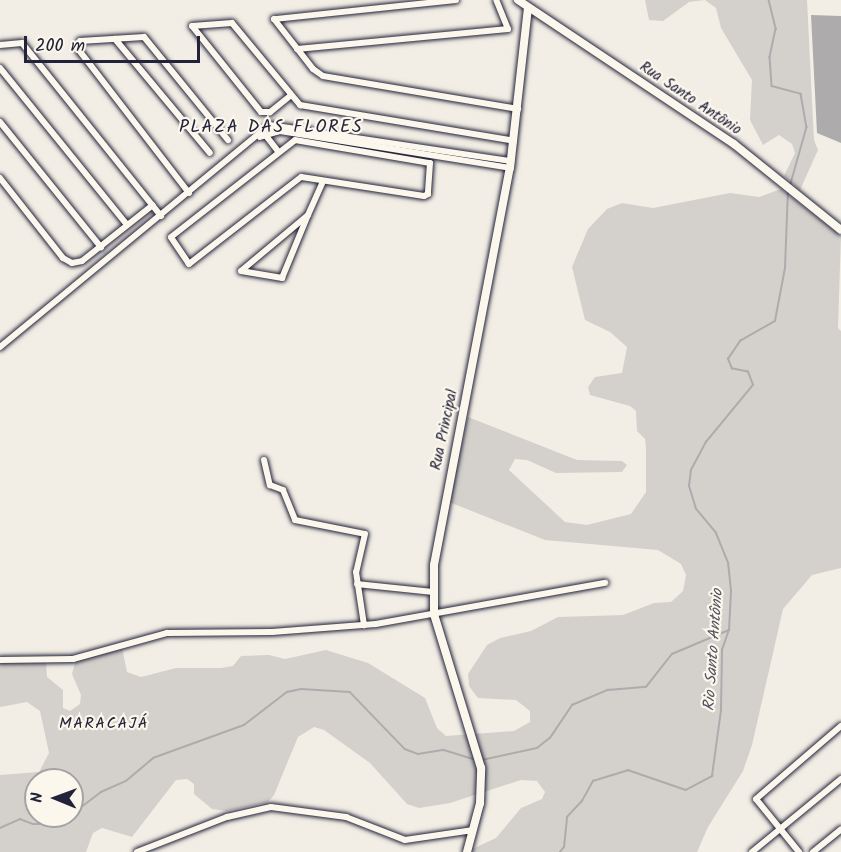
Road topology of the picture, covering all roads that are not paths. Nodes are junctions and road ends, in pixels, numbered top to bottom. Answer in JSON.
{"nodes":[{"id":1,"x":456,"y":0,"type":"edge"},
{"id":2,"x":495,"y":0,"type":"edge"},
{"id":3,"x":518,"y":0,"type":"edge"},
{"id":4,"x":528,"y":8,"type":"junction"},
{"id":5,"x":116,"y":39,"type":"junction"},
{"id":6,"x":0,"y":45,"type":"edge"},
{"id":7,"x":297,"y":49,"type":"junction"},
{"id":8,"x":0,"y":68,"type":"edge"},
{"id":9,"x":290,"y":96,"type":"junction"},
{"id":10,"x":518,"y":109,"type":"junction"},
{"id":11,"x":0,"y":122,"type":"edge"},
{"id":12,"x":263,"y":133,"type":"junction"},
{"id":13,"x":228,"y":140,"type":"dead end"},
{"id":14,"x":514,"y":141,"type":"junction"},
{"id":15,"x":278,"y":151,"type":"junction"},
{"id":16,"x":210,"y":153,"type":"dead end"},
{"id":17,"x":511,"y":164,"type":"junction"},
{"id":18,"x":0,"y":178,"type":"edge"},
{"id":19,"x":323,"y":181,"type":"junction"},
{"id":20,"x":189,"y":193,"type":"junction"},
{"id":21,"x":153,"y":205,"type":"junction"},
{"id":22,"x":308,"y":215,"type":"junction"},
{"id":23,"x":161,"y":216,"type":"junction"},
{"id":24,"x":127,"y":225,"type":"junction"},
{"id":25,"x":841,"y":230,"type":"edge"},
{"id":26,"x":101,"y":247,"type":"junction"},
{"id":27,"x":0,"y":347,"type":"edge"},
{"id":28,"x":264,"y":460,"type":"dead end"},
{"id":29,"x":605,"y":583,"type":"dead end"},
{"id":30,"x":357,"y":584,"type":"junction"},
{"id":31,"x":433,"y":592,"type":"junction"},
{"id":32,"x":434,"y":614,"type":"junction"},
{"id":33,"x":364,"y":625,"type":"junction"},
{"id":34,"x":0,"y":660,"type":"edge"},
{"id":35,"x":841,"y":726,"type":"edge"},
{"id":36,"x":841,"y":779,"type":"edge"},
{"id":37,"x":780,"y":829,"type":"junction"},
{"id":38,"x":841,"y":829,"type":"edge"},
{"id":39,"x":473,"y":830,"type":"junction"},
{"id":40,"x":137,"y":852,"type":"edge"},
{"id":41,"x":467,"y":852,"type":"edge"},
{"id":42,"x":752,"y":852,"type":"edge"},
{"id":43,"x":799,"y":852,"type":"edge"},
{"id":44,"x":813,"y":852,"type":"edge"}],
"edges":[{"from":1,"to":7,"type":"street"},
{"from":2,"to":7,"type":"street"},
{"from":3,"to":4,"type":"main road","name":"Rua Santo Antônio"},
{"from":4,"to":10,"type":"street","name":"Rua Principal"},
{"from":4,"to":25,"type":"main road","name":"Rua Santo Antônio"},
{"from":5,"to":13,"type":"street"},
{"from":5,"to":16,"type":"street"},
{"from":5,"to":20,"type":"street"},
{"from":6,"to":21,"type":"street"},
{"from":7,"to":10,"type":"street"},
{"from":8,"to":24,"type":"street"},
{"from":9,"to":9,"type":"street"},
{"from":9,"to":14,"type":"street"},
{"from":10,"to":14,"type":"street","name":"Rua Principal"},
{"from":11,"to":26,"type":"street"},
{"from":12,"to":15,"type":"street"},
{"from":12,"to":17,"type":"street"},
{"from":12,"to":20,"type":"street"},
{"from":14,"to":17,"type":"street","name":"Rua Principal"},
{"from":15,"to":19,"type":"street"},
{"from":15,"to":19,"type":"street"},
{"from":17,"to":31,"type":"street","name":"Rua Principal"},
{"from":18,"to":26,"type":"street"},
{"from":19,"to":22,"type":"street"},
{"from":20,"to":23,"type":"street"},
{"from":21,"to":23,"type":"street"},
{"from":21,"to":24,"type":"street"},
{"from":22,"to":22,"type":"street"},
{"from":23,"to":27,"type":"street"},
{"from":24,"to":26,"type":"street"},
{"from":28,"to":30,"type":"street"},
{"from":29,"to":32,"type":"street"},
{"from":30,"to":31,"type":"street"},
{"from":30,"to":33,"type":"street"},
{"from":31,"to":32,"type":"street","name":"Rua Principal"},
{"from":32,"to":33,"type":"street"},
{"from":32,"to":39,"type":"street","name":"Rua Principal"},
{"from":33,"to":34,"type":"street"},
{"from":35,"to":37,"type":"street"},
{"from":36,"to":37,"type":"street"},
{"from":37,"to":42,"type":"street"},
{"from":37,"to":43,"type":"street"},
{"from":38,"to":44,"type":"street"},
{"from":39,"to":40,"type":"street"},
{"from":39,"to":41,"type":"street","name":"Rua Principal"}]}
